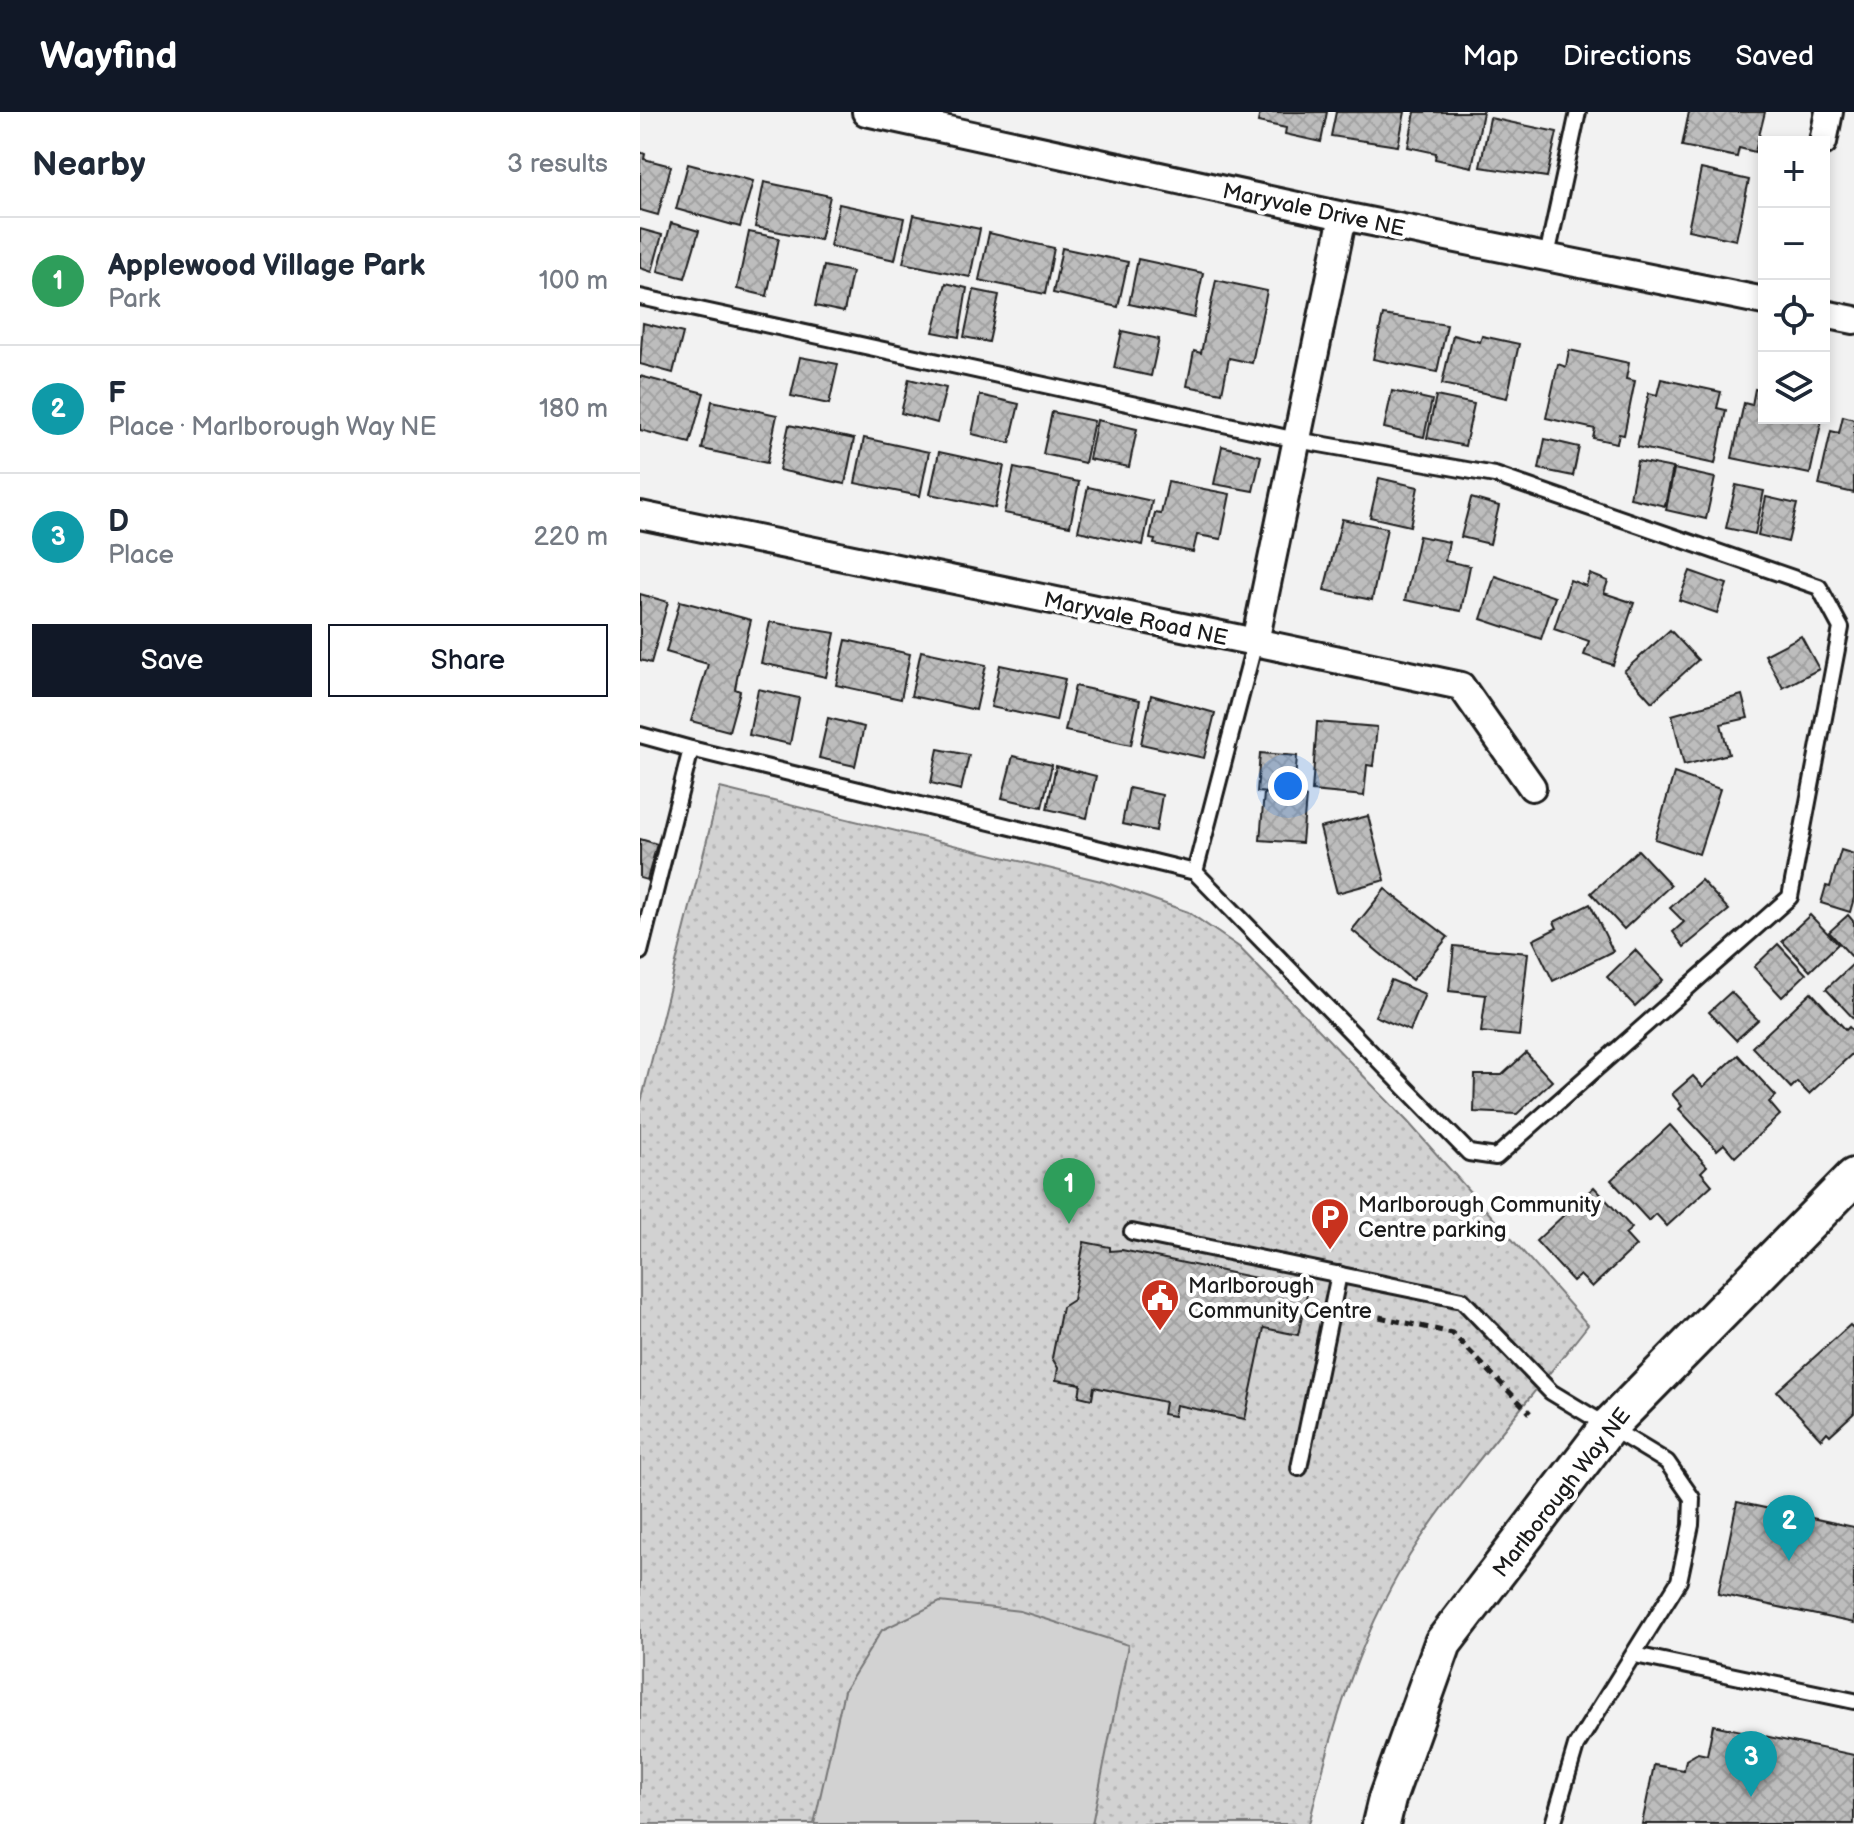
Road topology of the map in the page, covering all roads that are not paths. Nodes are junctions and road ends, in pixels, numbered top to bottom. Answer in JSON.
{"nodes":[{"id":1,"x":866,"y":112,"type":"edge"},
{"id":2,"x":1578,"y":112,"type":"edge"},
{"id":3,"x":1829,"y":112,"type":"edge"},
{"id":4,"x":1824,"y":136,"type":"edge"},
{"id":5,"x":1343,"y":216,"type":"junction"},
{"id":6,"x":1547,"y":256,"type":"junction"},
{"id":7,"x":640,"y":297,"type":"edge"},
{"id":8,"x":1758,"y":300,"type":"edge"},
{"id":9,"x":1830,"y":315,"type":"edge"},
{"id":10,"x":1854,"y":320,"type":"edge"},
{"id":11,"x":1297,"y":440,"type":"junction"},
{"id":12,"x":640,"y":515,"type":"edge"},
{"id":13,"x":1255,"y":642,"type":"junction"},
{"id":14,"x":640,"y":735,"type":"edge"},
{"id":15,"x":691,"y":749,"type":"junction"},
{"id":16,"x":1532,"y":787,"type":"dead end"},
{"id":17,"x":1195,"y":872,"type":"junction"},
{"id":18,"x":640,"y":952,"type":"edge"},
{"id":19,"x":1854,"y":1177,"type":"edge"},
{"id":20,"x":1132,"y":1232,"type":"dead end"},
{"id":21,"x":1339,"y":1274,"type":"junction"},
{"id":22,"x":1609,"y":1426,"type":"junction"},
{"id":23,"x":1299,"y":1468,"type":"dead end"},
{"id":24,"x":1635,"y":1655,"type":"junction"},
{"id":25,"x":1854,"y":1701,"type":"edge"},
{"id":26,"x":1381,"y":1824,"type":"edge"},
{"id":27,"x":1553,"y":1824,"type":"edge"}],
"edges":[{"from":1,"to":5,"type":"street","name":"Maryvale Drive NE"},
{"from":2,"to":6,"type":"lane"},
{"from":3,"to":4,"type":"street"},
{"from":5,"to":6,"type":"street","name":"Maryvale Drive NE"},
{"from":5,"to":11,"type":"street","name":"Maryvale Road NE"},
{"from":6,"to":8,"type":"street","name":"Maryvale Drive NE"},
{"from":7,"to":11,"type":"lane"},
{"from":9,"to":10,"type":"street"},
{"from":11,"to":13,"type":"street","name":"Maryvale Road NE"},
{"from":11,"to":17,"type":"lane"},
{"from":12,"to":13,"type":"street","name":"Maryvale Road NE"},
{"from":13,"to":16,"type":"street"},
{"from":13,"to":17,"type":"lane"},
{"from":14,"to":15,"type":"lane"},
{"from":15,"to":17,"type":"lane"},
{"from":15,"to":18,"type":"lane"},
{"from":19,"to":22,"type":"street","name":"Marlborough Way NE"},
{"from":20,"to":21,"type":"lane"},
{"from":21,"to":22,"type":"lane"},
{"from":21,"to":23,"type":"lane"},
{"from":22,"to":24,"type":"lane"},
{"from":22,"to":26,"type":"street","name":"Marlborough Way NE"},
{"from":24,"to":25,"type":"lane"},
{"from":24,"to":27,"type":"lane"}]}
